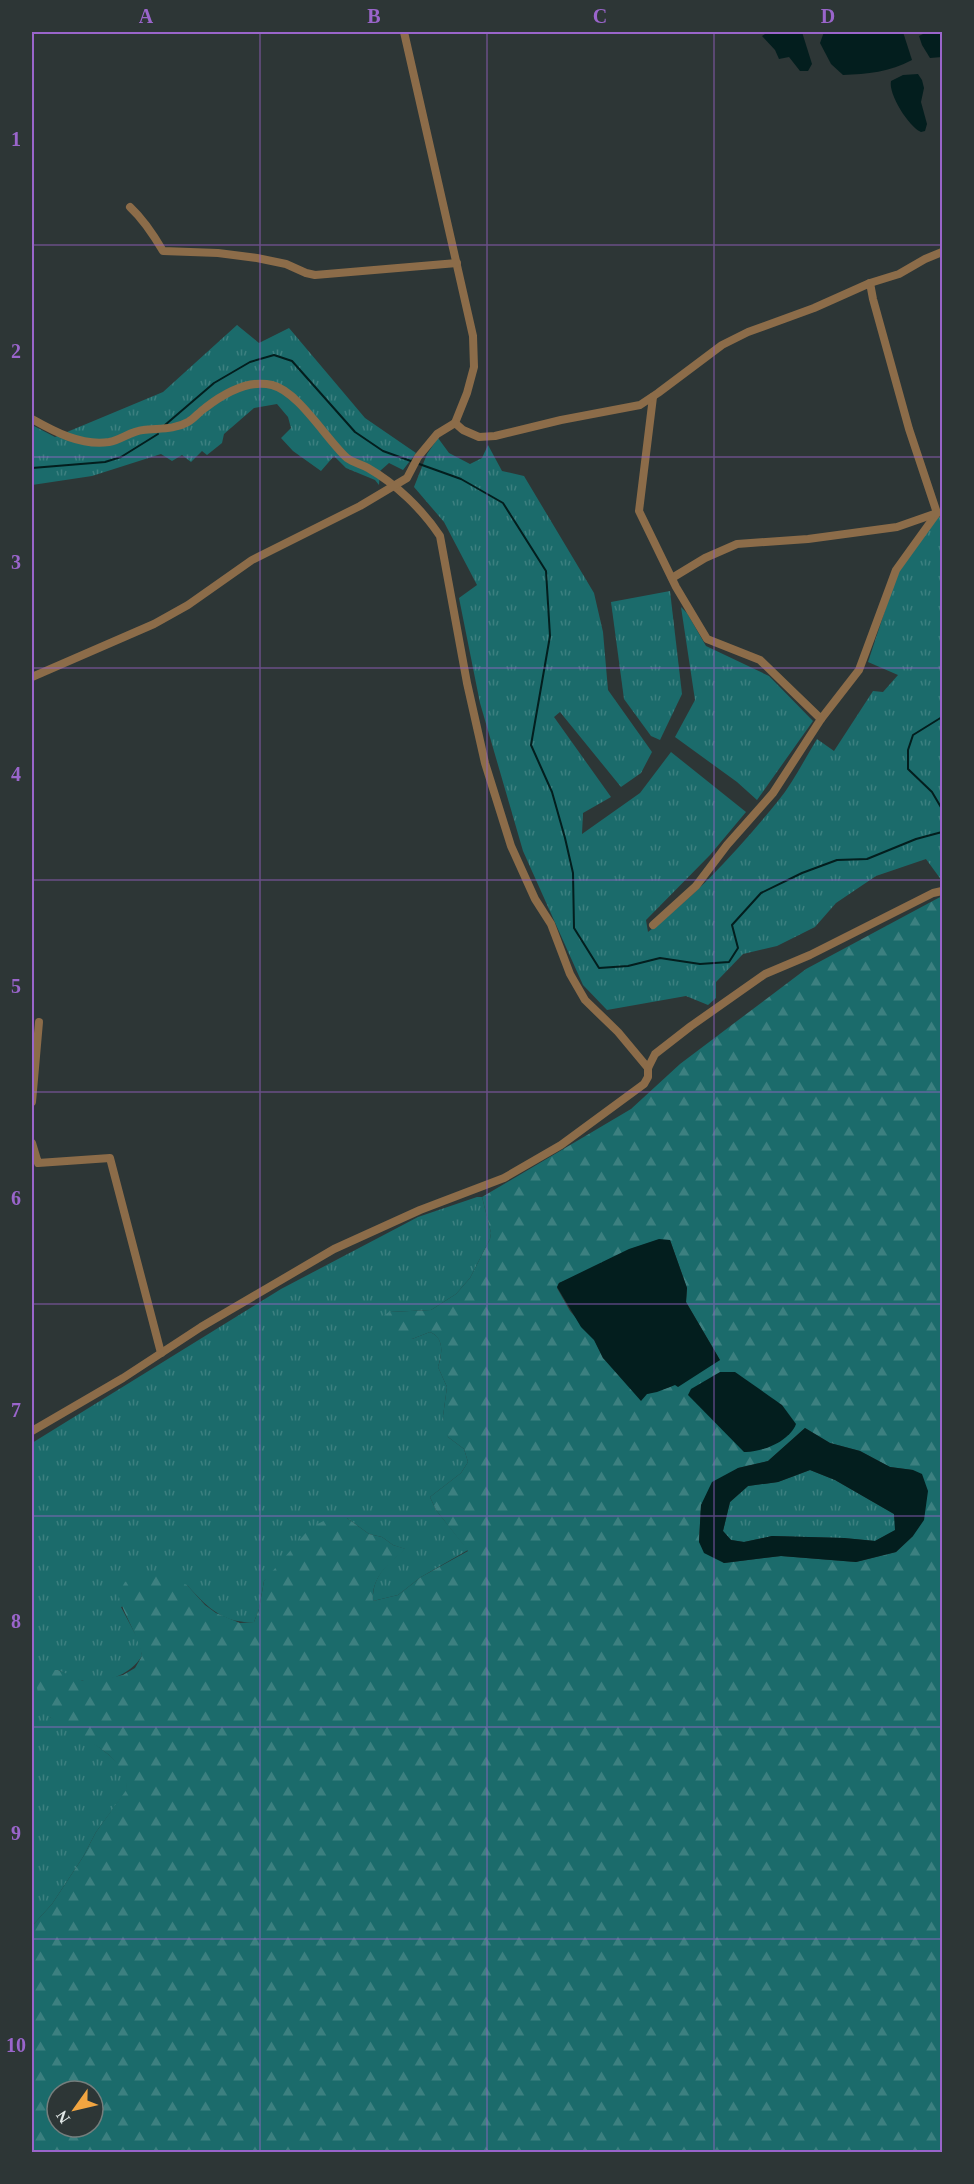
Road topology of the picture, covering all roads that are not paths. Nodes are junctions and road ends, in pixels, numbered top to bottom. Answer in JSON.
{"nodes":[{"id":1,"x":404,"y":32,"type":"edge"},
{"id":2,"x":130,"y":207,"type":"dead end"},
{"id":3,"x":942,"y":252,"type":"edge"},
{"id":4,"x":457,"y":263,"type":"junction"},
{"id":5,"x":870,"y":283,"type":"junction"},
{"id":6,"x":653,"y":397,"type":"junction"},
{"id":7,"x":32,"y":419,"type":"edge"},
{"id":8,"x":455,"y":423,"type":"junction"},
{"id":9,"x":393,"y":486,"type":"junction"},
{"id":10,"x":937,"y":513,"type":"junction"},
{"id":11,"x":672,"y":578,"type":"junction"},
{"id":12,"x":32,"y":677,"type":"edge"},
{"id":13,"x":821,"y":719,"type":"junction"},
{"id":14,"x":942,"y":891,"type":"edge"},
{"id":15,"x":653,"y":925,"type":"dead end"},
{"id":16,"x":39,"y":1022,"type":"dead end"},
{"id":17,"x":648,"y":1068,"type":"junction"},
{"id":18,"x":32,"y":1102,"type":"edge"},
{"id":19,"x":32,"y":1143,"type":"edge"},
{"id":20,"x":161,"y":1353,"type":"junction"},
{"id":21,"x":32,"y":1431,"type":"edge"}],
"edges":[{"from":1,"to":4,"type":"street"},
{"from":2,"to":4,"type":"street"},
{"from":3,"to":5,"type":"street"},
{"from":4,"to":8,"type":"street"},
{"from":5,"to":6,"type":"street"},
{"from":5,"to":10,"type":"street"},
{"from":6,"to":8,"type":"street"},
{"from":6,"to":11,"type":"street"},
{"from":7,"to":9,"type":"street"},
{"from":8,"to":9,"type":"street"},
{"from":9,"to":12,"type":"street"},
{"from":9,"to":17,"type":"street"},
{"from":10,"to":11,"type":"street"},
{"from":10,"to":13,"type":"street"},
{"from":11,"to":13,"type":"street"},
{"from":13,"to":15,"type":"street"},
{"from":14,"to":17,"type":"street"},
{"from":16,"to":18,"type":"street"},
{"from":17,"to":20,"type":"street"},
{"from":19,"to":20,"type":"street"},
{"from":20,"to":21,"type":"street"}]}
